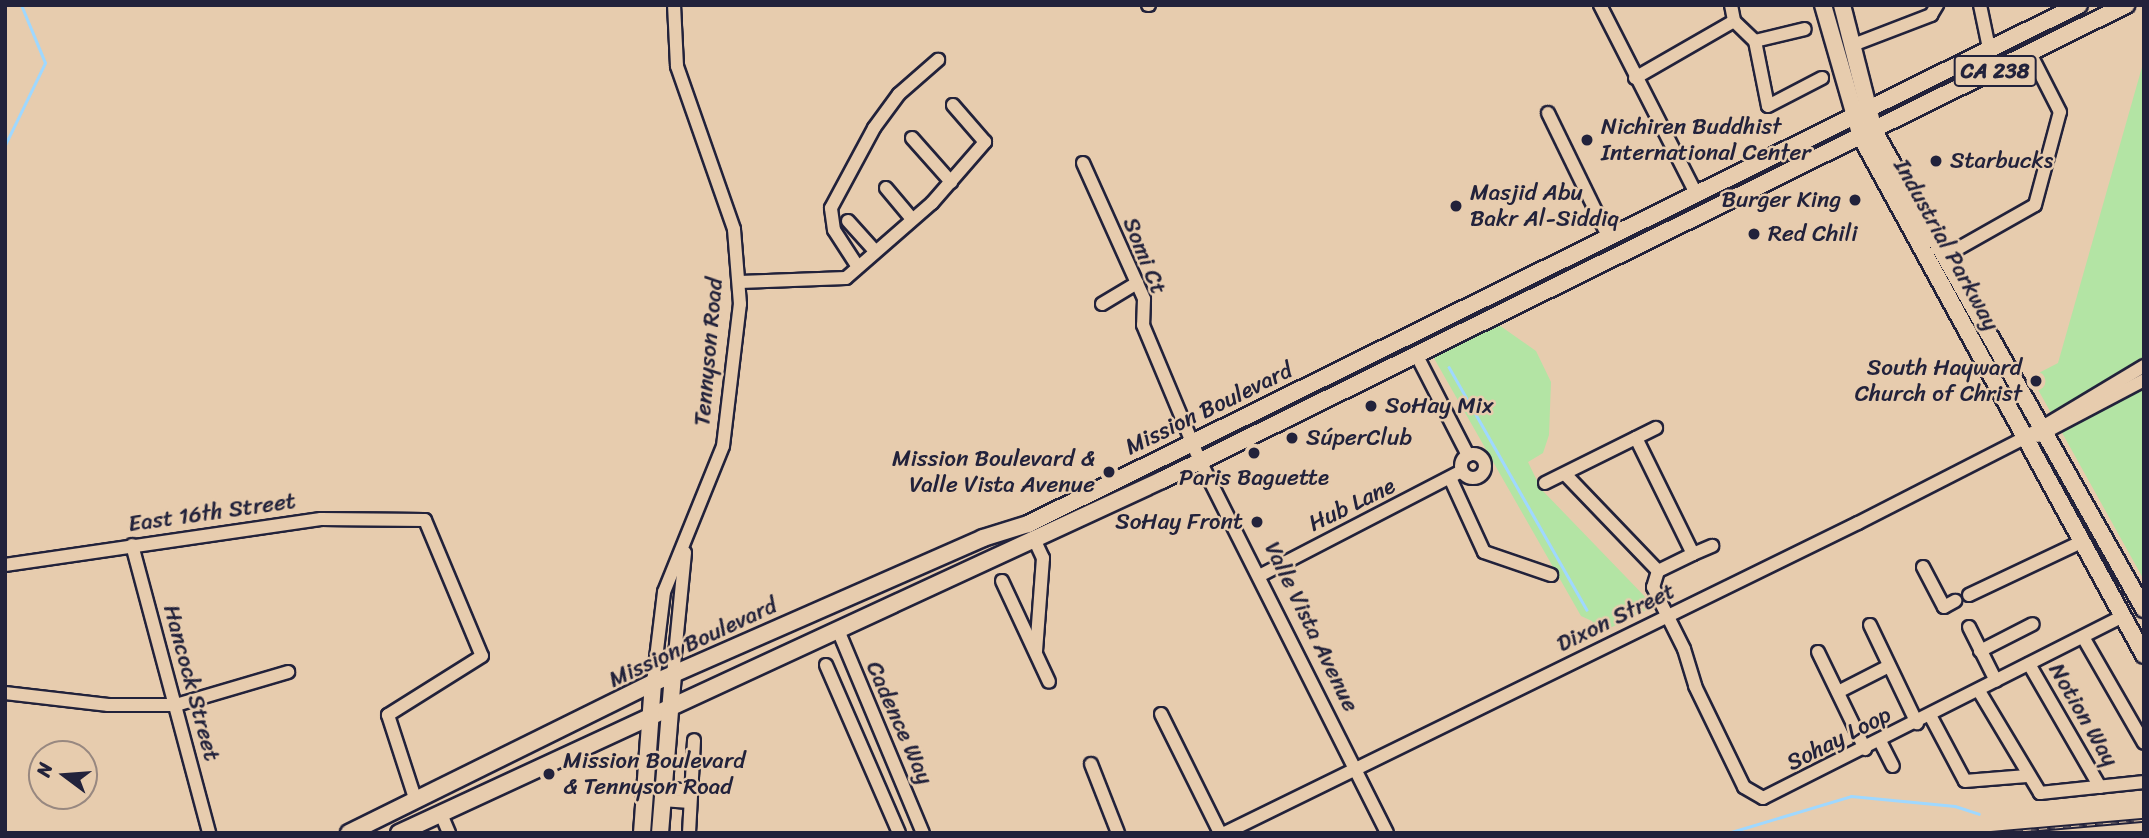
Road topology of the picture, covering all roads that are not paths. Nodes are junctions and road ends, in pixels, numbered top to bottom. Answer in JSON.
{"nodes":[{"id":1,"x":674,"y":5,"type":"edge"},
{"id":2,"x":1600,"y":5,"type":"edge"},
{"id":3,"x":1731,"y":5,"type":"edge"},
{"id":4,"x":1823,"y":5,"type":"edge"},
{"id":5,"x":1842,"y":5,"type":"edge"},
{"id":6,"x":1937,"y":5,"type":"edge"},
{"id":7,"x":1979,"y":5,"type":"edge"},
{"id":8,"x":2079,"y":5,"type":"edge"},
{"id":9,"x":2126,"y":5,"type":"edge"},
{"id":10,"x":1734,"y":21,"type":"junction"},
{"id":11,"x":1805,"y":29,"type":"dead end"},
{"id":12,"x":1755,"y":41,"type":"junction"},
{"id":13,"x":1853,"y":45,"type":"junction"},
{"id":14,"x":1989,"y":48,"type":"junction"},
{"id":15,"x":2030,"y":53,"type":"junction"},
{"id":16,"x":938,"y":60,"type":"dead end"},
{"id":17,"x":1635,"y":78,"type":"junction"},
{"id":18,"x":1822,"y":78,"type":"dead end"},
{"id":19,"x":953,"y":105,"type":"dead end"},
{"id":20,"x":1867,"y":107,"type":"junction"},
{"id":21,"x":1548,"y":113,"type":"dead end"},
{"id":22,"x":1851,"y":114,"type":"junction"},
{"id":23,"x":1867,"y":134,"type":"junction"},
{"id":24,"x":912,"y":138,"type":"dead end"},
{"id":25,"x":1083,"y":163,"type":"dead end"},
{"id":26,"x":951,"y":183,"type":"junction"},
{"id":27,"x":886,"y":188,"type":"dead end"},
{"id":28,"x":1697,"y":195,"type":"junction"},
{"id":29,"x":910,"y":217,"type":"junction"},
{"id":30,"x":848,"y":221,"type":"dead end"},
{"id":31,"x":1608,"y":236,"type":"junction"},
{"id":32,"x":875,"y":251,"type":"junction"},
{"id":33,"x":1945,"y":256,"type":"junction"},
{"id":34,"x":858,"y":267,"type":"junction"},
{"id":35,"x":740,"y":282,"type":"junction"},
{"id":36,"x":1137,"y":283,"type":"junction"},
{"id":37,"x":1102,"y":304,"type":"dead end"},
{"id":38,"x":1416,"y":354,"type":"junction"},
{"id":39,"x":2144,"y":366,"type":"edge"},
{"id":40,"x":2144,"y":380,"type":"edge"},
{"id":41,"x":1656,"y":428,"type":"dead end"},
{"id":42,"x":2043,"y":429,"type":"junction"},
{"id":43,"x":1636,"y":438,"type":"junction"},
{"id":44,"x":2024,"y":438,"type":"junction"},
{"id":45,"x":1192,"y":443,"type":"junction"},
{"id":46,"x":1468,"y":455,"type":"junction"},
{"id":47,"x":1200,"y":461,"type":"junction"},
{"id":48,"x":1462,"y":471,"type":"junction"},
{"id":49,"x":1565,"y":474,"type":"junction"},
{"id":50,"x":1451,"y":480,"type":"junction"},
{"id":51,"x":1545,"y":483,"type":"dead end"},
{"id":52,"x":688,"y":539,"type":"junction"},
{"id":53,"x":1035,"y":541,"type":"junction"},
{"id":54,"x":2081,"y":542,"type":"junction"},
{"id":55,"x":132,"y":545,"type":"junction"},
{"id":56,"x":1712,"y":546,"type":"dead end"},
{"id":57,"x":1693,"y":554,"type":"junction"},
{"id":58,"x":5,"y":565,"type":"edge"},
{"id":59,"x":1923,"y":567,"type":"dead end"},
{"id":60,"x":1658,"y":572,"type":"junction"},
{"id":61,"x":1261,"y":575,"type":"junction"},
{"id":62,"x":1551,"y":575,"type":"dead end"},
{"id":63,"x":1002,"y":581,"type":"dead end"},
{"id":64,"x":1969,"y":595,"type":"dead end"},
{"id":65,"x":1955,"y":601,"type":"dead end"},
{"id":66,"x":2144,"y":609,"type":"edge"},
{"id":67,"x":1667,"y":615,"type":"junction"},
{"id":68,"x":2121,"y":617,"type":"junction"},
{"id":69,"x":2033,"y":624,"type":"dead end"},
{"id":70,"x":1870,"y":625,"type":"dead end"},
{"id":71,"x":1969,"y":627,"type":"dead end"},
{"id":72,"x":838,"y":631,"type":"junction"},
{"id":73,"x":2083,"y":636,"type":"junction"},
{"id":74,"x":1980,"y":651,"type":"junction"},
{"id":75,"x":1035,"y":652,"type":"junction"},
{"id":76,"x":1818,"y":652,"type":"dead end"},
{"id":77,"x":2144,"y":655,"type":"edge"},
{"id":78,"x":2029,"y":664,"type":"junction"},
{"id":79,"x":826,"y":665,"type":"dead end"},
{"id":80,"x":1889,"y":666,"type":"junction"},
{"id":81,"x":288,"y":672,"type":"dead end"},
{"id":82,"x":673,"y":675,"type":"junction"},
{"id":83,"x":1996,"y":681,"type":"junction"},
{"id":84,"x":1049,"y":682,"type":"dead end"},
{"id":85,"x":653,"y":683,"type":"junction"},
{"id":86,"x":1979,"y":691,"type":"junction"},
{"id":87,"x":1838,"y":692,"type":"junction"},
{"id":88,"x":5,"y":693,"type":"edge"},
{"id":89,"x":176,"y":705,"type":"junction"},
{"id":90,"x":667,"y":709,"type":"junction"},
{"id":91,"x":1161,"y":714,"type":"dead end"},
{"id":92,"x":650,"y":716,"type":"junction"},
{"id":93,"x":1931,"y":717,"type":"junction"},
{"id":94,"x":1917,"y":723,"type":"junction"},
{"id":95,"x":694,"y":740,"type":"dead end"},
{"id":96,"x":1880,"y":741,"type":"junction"},
{"id":97,"x":2144,"y":743,"type":"edge"},
{"id":98,"x":1865,"y":749,"type":"junction"},
{"id":99,"x":1091,"y":764,"type":"dead end"},
{"id":100,"x":1893,"y":766,"type":"dead end"},
{"id":101,"x":1356,"y":768,"type":"junction"},
{"id":102,"x":2027,"y":776,"type":"junction"},
{"id":103,"x":2144,"y":782,"type":"edge"},
{"id":104,"x":2100,"y":788,"type":"junction"},
{"id":105,"x":662,"y":794,"type":"junction"},
{"id":106,"x":690,"y":796,"type":"junction"},
{"id":107,"x":416,"y":801,"type":"junction"},
{"id":108,"x":441,"y":814,"type":"junction"},
{"id":109,"x":209,"y":833,"type":"edge"},
{"id":110,"x":349,"y":833,"type":"edge"},
{"id":111,"x":400,"y":833,"type":"edge"},
{"id":112,"x":449,"y":833,"type":"edge"},
{"id":113,"x":642,"y":833,"type":"edge"},
{"id":114,"x":660,"y":833,"type":"edge"},
{"id":115,"x":689,"y":833,"type":"edge"},
{"id":116,"x":899,"y":833,"type":"edge"},
{"id":117,"x":923,"y":833,"type":"edge"},
{"id":118,"x":1118,"y":833,"type":"edge"},
{"id":119,"x":1220,"y":833,"type":"edge"},
{"id":120,"x":1225,"y":833,"type":"edge"},
{"id":121,"x":1387,"y":833,"type":"edge"}],
"edges":[{"from":1,"to":35,"type":"street","name":"Tennyson Road"},
{"from":2,"to":17,"type":"street"},
{"from":3,"to":10,"type":"street"},
{"from":4,"to":22,"type":"main road","name":"Industrial Parkway"},
{"from":5,"to":13,"type":"main road","name":"Industrial Parkway"},
{"from":6,"to":13,"type":"street"},
{"from":7,"to":14,"type":"street"},
{"from":8,"to":14,"type":"main road","name":"Mission Boulevard","number":"CA 238"},
{"from":9,"to":15,"type":"main road","name":"Mission Boulevard","number":"CA 238"},
{"from":10,"to":12,"type":"street"},
{"from":10,"to":17,"type":"street"},
{"from":11,"to":12,"type":"street"},
{"from":12,"to":18,"type":"street"},
{"from":13,"to":20,"type":"main road","name":"Industrial Parkway"},
{"from":14,"to":20,"type":"main road","name":"Mission Boulevard","number":"CA 238"},
{"from":15,"to":23,"type":"main road","name":"Mission Boulevard","number":"CA 238"},
{"from":15,"to":33,"type":"street"},
{"from":16,"to":34,"type":"street"},
{"from":17,"to":28,"type":"street"},
{"from":19,"to":26,"type":"street"},
{"from":20,"to":22,"type":"main road","name":"Mission Boulevard","number":"CA 238"},
{"from":20,"to":23,"type":"main road","name":"Industrial Parkway"},
{"from":21,"to":31,"type":"street"},
{"from":22,"to":23,"type":"main road","name":"Industrial Parkway"},
{"from":22,"to":28,"type":"main road","name":"Mission Boulevard"},
{"from":23,"to":33,"type":"main road","name":"Industrial Parkway"},
{"from":23,"to":38,"type":"main road","name":"Mission Boulevard"},
{"from":23,"to":44,"type":"main road","name":"Industrial Parkway"},
{"from":24,"to":26,"type":"street"},
{"from":25,"to":36,"type":"street","name":"Somi Ct"},
{"from":26,"to":29,"type":"street"},
{"from":27,"to":29,"type":"street"},
{"from":28,"to":31,"type":"main road","name":"Mission Boulevard"},
{"from":29,"to":32,"type":"street"},
{"from":30,"to":32,"type":"street"},
{"from":31,"to":45,"type":"main road","name":"Mission Boulevard"},
{"from":32,"to":34,"type":"street"},
{"from":33,"to":42,"type":"main road","name":"Industrial Parkway"},
{"from":34,"to":35,"type":"street"},
{"from":35,"to":52,"type":"street","name":"Tennyson Road"},
{"from":36,"to":37,"type":"street"},
{"from":36,"to":45,"type":"street","name":"Somi Ct"},
{"from":38,"to":46,"type":"street","name":"Hub Lane"},
{"from":38,"to":47,"type":"main road","name":"Mission Boulevard"},
{"from":39,"to":42,"type":"street"},
{"from":40,"to":42,"type":"street"},
{"from":41,"to":43,"type":"street"},
{"from":42,"to":44,"type":"street","name":"Dixon Street"},
{"from":42,"to":66,"type":"main road","name":"Industrial Parkway"},
{"from":43,"to":49,"type":"street"},
{"from":43,"to":57,"type":"street"},
{"from":44,"to":54,"type":"main road","name":"Industrial Parkway"},
{"from":44,"to":67,"type":"street","name":"Dixon Street"},
{"from":45,"to":47,"type":"street","name":"Valle Vista Avenue"},
{"from":45,"to":82,"type":"main road","name":"Mission Boulevard"},
{"from":46,"to":48,"type":"street"},
{"from":46,"to":48,"type":"street","name":"Hub Lane"},
{"from":47,"to":53,"type":"main road","name":"Mission Boulevard"},
{"from":47,"to":61,"type":"street","name":"Valle Vista Avenue"},
{"from":48,"to":50,"type":"street","name":"Hub Lane"},
{"from":49,"to":51,"type":"street"},
{"from":49,"to":60,"type":"street"},
{"from":50,"to":61,"type":"street","name":"Hub Lane"},
{"from":50,"to":62,"type":"street"},
{"from":52,"to":82,"type":"street","name":"Tennyson Road"},
{"from":52,"to":85,"type":"street","name":"Tennyson Road"},
{"from":53,"to":72,"type":"main road","name":"Mission Boulevard"},
{"from":53,"to":75,"type":"street"},
{"from":54,"to":64,"type":"street"},
{"from":54,"to":68,"type":"main road","name":"Industrial Parkway"},
{"from":55,"to":58,"type":"street","name":"East 16th Street"},
{"from":55,"to":89,"type":"street","name":"Hancock Street"},
{"from":55,"to":107,"type":"street","name":"East 16th Street"},
{"from":56,"to":57,"type":"street"},
{"from":57,"to":60,"type":"street"},
{"from":59,"to":65,"type":"street"},
{"from":60,"to":67,"type":"street"},
{"from":61,"to":101,"type":"street","name":"Valle Vista Avenue"},
{"from":63,"to":75,"type":"street"},
{"from":67,"to":98,"type":"street","name":"Sohay Loop"},
{"from":67,"to":101,"type":"street","name":"Dixon Street"},
{"from":68,"to":73,"type":"street","name":"Sohay Loop"},
{"from":68,"to":77,"type":"main road","name":"Industrial Parkway"},
{"from":69,"to":74,"type":"street"},
{"from":70,"to":80,"type":"street"},
{"from":71,"to":74,"type":"street"},
{"from":72,"to":90,"type":"main road","name":"Mission Boulevard"},
{"from":72,"to":117,"type":"street","name":"Cadence Way"},
{"from":73,"to":78,"type":"street","name":"Sohay Loop"},
{"from":73,"to":97,"type":"street"},
{"from":74,"to":83,"type":"street"},
{"from":75,"to":84,"type":"street"},
{"from":76,"to":87,"type":"street"},
{"from":78,"to":83,"type":"street","name":"Sohay Loop"},
{"from":78,"to":104,"type":"street","name":"Notion Way"},
{"from":79,"to":116,"type":"street"},
{"from":80,"to":87,"type":"street"},
{"from":80,"to":94,"type":"street"},
{"from":81,"to":89,"type":"street"},
{"from":82,"to":85,"type":"main road","name":"Mission Boulevard"},
{"from":82,"to":90,"type":"main road","name":"Tennyson Road"},
{"from":83,"to":86,"type":"street","name":"Sohay Loop"},
{"from":85,"to":92,"type":"main road","name":"Tennyson Road"},
{"from":85,"to":107,"type":"main road","name":"Mission Boulevard"},
{"from":86,"to":93,"type":"street","name":"Sohay Loop"},
{"from":86,"to":102,"type":"street"},
{"from":87,"to":98,"type":"street"},
{"from":88,"to":89,"type":"street"},
{"from":89,"to":109,"type":"street","name":"Hancock Street"},
{"from":90,"to":92,"type":"main road","name":"Mission Boulevard"},
{"from":90,"to":105,"type":"main road","name":"Tennyson Road"},
{"from":91,"to":119,"type":"street"},
{"from":92,"to":108,"type":"main road","name":"Mission Boulevard"},
{"from":92,"to":113,"type":"main road","name":"Tennyson Road"},
{"from":93,"to":94,"type":"street","name":"Sohay Loop"},
{"from":93,"to":102,"type":"street"},
{"from":94,"to":96,"type":"street","name":"Sohay Loop"},
{"from":95,"to":106,"type":"street"},
{"from":96,"to":98,"type":"street","name":"Sohay Loop"},
{"from":96,"to":100,"type":"street"},
{"from":99,"to":118,"type":"street"},
{"from":101,"to":120,"type":"street","name":"Dixon Street"},
{"from":101,"to":121,"type":"street","name":"Valle Vista Avenue"},
{"from":102,"to":104,"type":"street"},
{"from":103,"to":104,"type":"street"},
{"from":105,"to":106,"type":"street"},
{"from":105,"to":114,"type":"main road","name":"Tennyson Road"},
{"from":106,"to":115,"type":"street"},
{"from":107,"to":110,"type":"main road","name":"Mission Boulevard"},
{"from":108,"to":111,"type":"main road","name":"Mission Boulevard"},
{"from":108,"to":112,"type":"street"}]}
